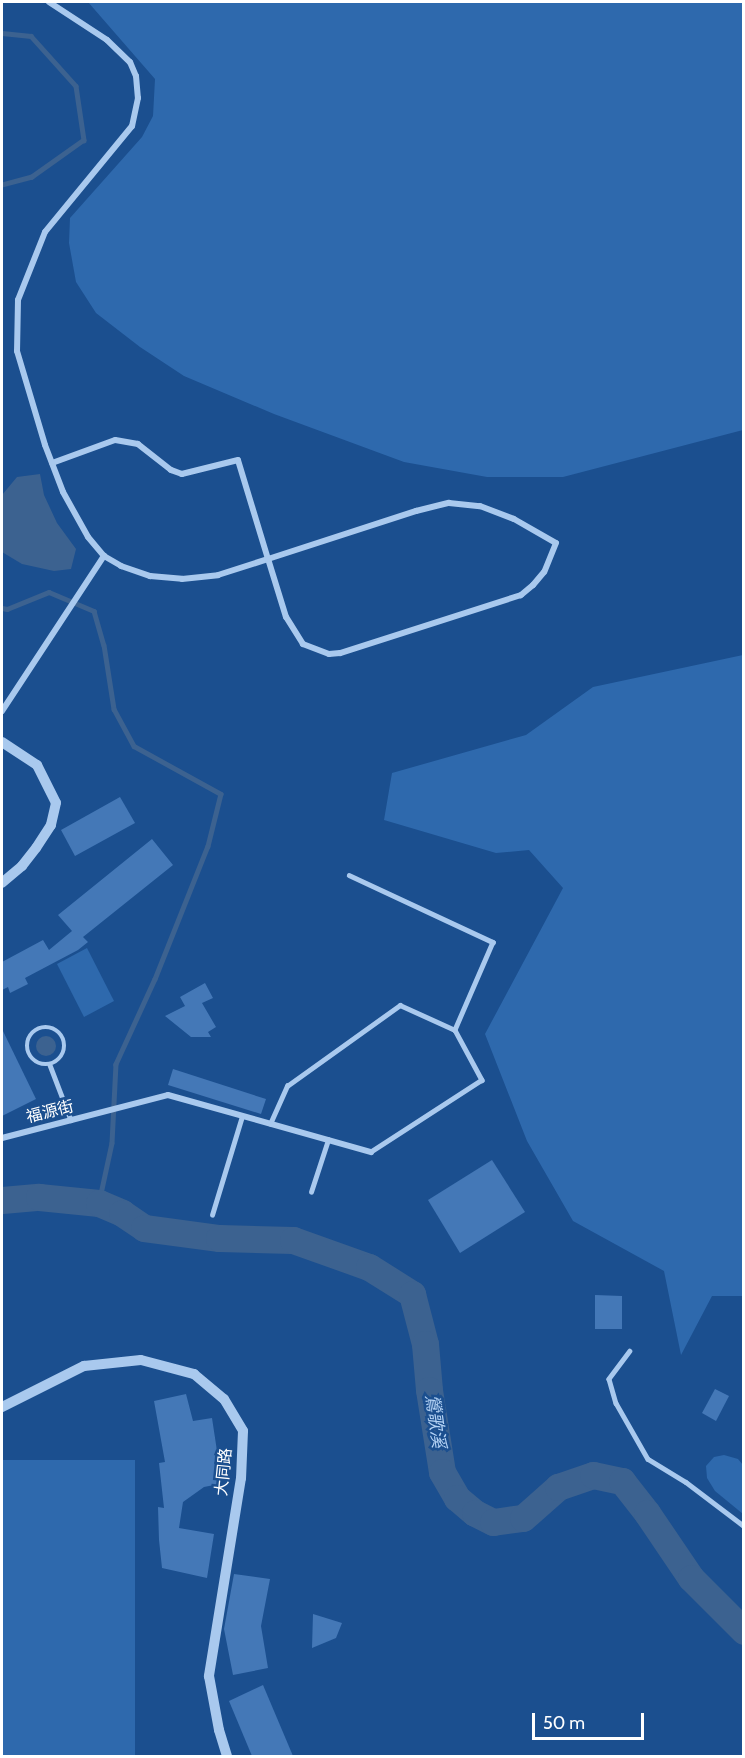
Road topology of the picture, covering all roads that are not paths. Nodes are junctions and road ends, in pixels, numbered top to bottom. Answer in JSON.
{"nodes":[{"id":1,"x":50,"y":2,"type":"edge"},
{"id":2,"x":52,"y":463,"type":"junction"},
{"id":3,"x":104,"y":556,"type":"junction"},
{"id":4,"x":268,"y":559,"type":"junction"},
{"id":5,"x":2,"y":711,"type":"edge"},
{"id":6,"x":2,"y":742,"type":"edge"},
{"id":7,"x":349,"y":875,"type":"dead end"},
{"id":8,"x":2,"y":883,"type":"edge"},
{"id":9,"x":455,"y":1030,"type":"junction"},
{"id":10,"x":50,"y":1065,"type":"junction"},
{"id":11,"x":242,"y":1116,"type":"junction"},
{"id":12,"x":71,"y":1120,"type":"junction"},
{"id":13,"x":270,"y":1124,"type":"junction"},
{"id":14,"x":2,"y":1138,"type":"edge"},
{"id":15,"x":328,"y":1140,"type":"junction"},
{"id":16,"x":371,"y":1152,"type":"joint"},
{"id":17,"x":311,"y":1192,"type":"dead end"},
{"id":18,"x":212,"y":1215,"type":"dead end"},
{"id":19,"x":630,"y":1351,"type":"dead end"},
{"id":20,"x":2,"y":1407,"type":"edge"},
{"id":21,"x":744,"y":1526,"type":"edge"},
{"id":22,"x":227,"y":1756,"type":"edge"}],
"edges":[{"from":1,"to":2,"type":"street"},
{"from":2,"to":3,"type":"street"},
{"from":2,"to":4,"type":"street"},
{"from":3,"to":4,"type":"street"},
{"from":3,"to":5,"type":"street"},
{"from":4,"to":4,"type":"street"},
{"from":6,"to":8,"type":"street"},
{"from":7,"to":9,"type":"lane"},
{"from":9,"to":13,"type":"lane"},
{"from":9,"to":16,"type":"lane"},
{"from":10,"to":10,"type":"lane"},
{"from":10,"to":12,"type":"lane"},
{"from":11,"to":12,"type":"street","name":"福源街"},
{"from":11,"to":13,"type":"street","name":"福源街"},
{"from":11,"to":18,"type":"lane"},
{"from":12,"to":14,"type":"street","name":"福源街"},
{"from":13,"to":15,"type":"street","name":"福源街"},
{"from":15,"to":16,"type":"street","name":"福源街"},
{"from":15,"to":17,"type":"lane"},
{"from":19,"to":21,"type":"lane"},
{"from":20,"to":22,"type":"street","name":"大同路"}]}
